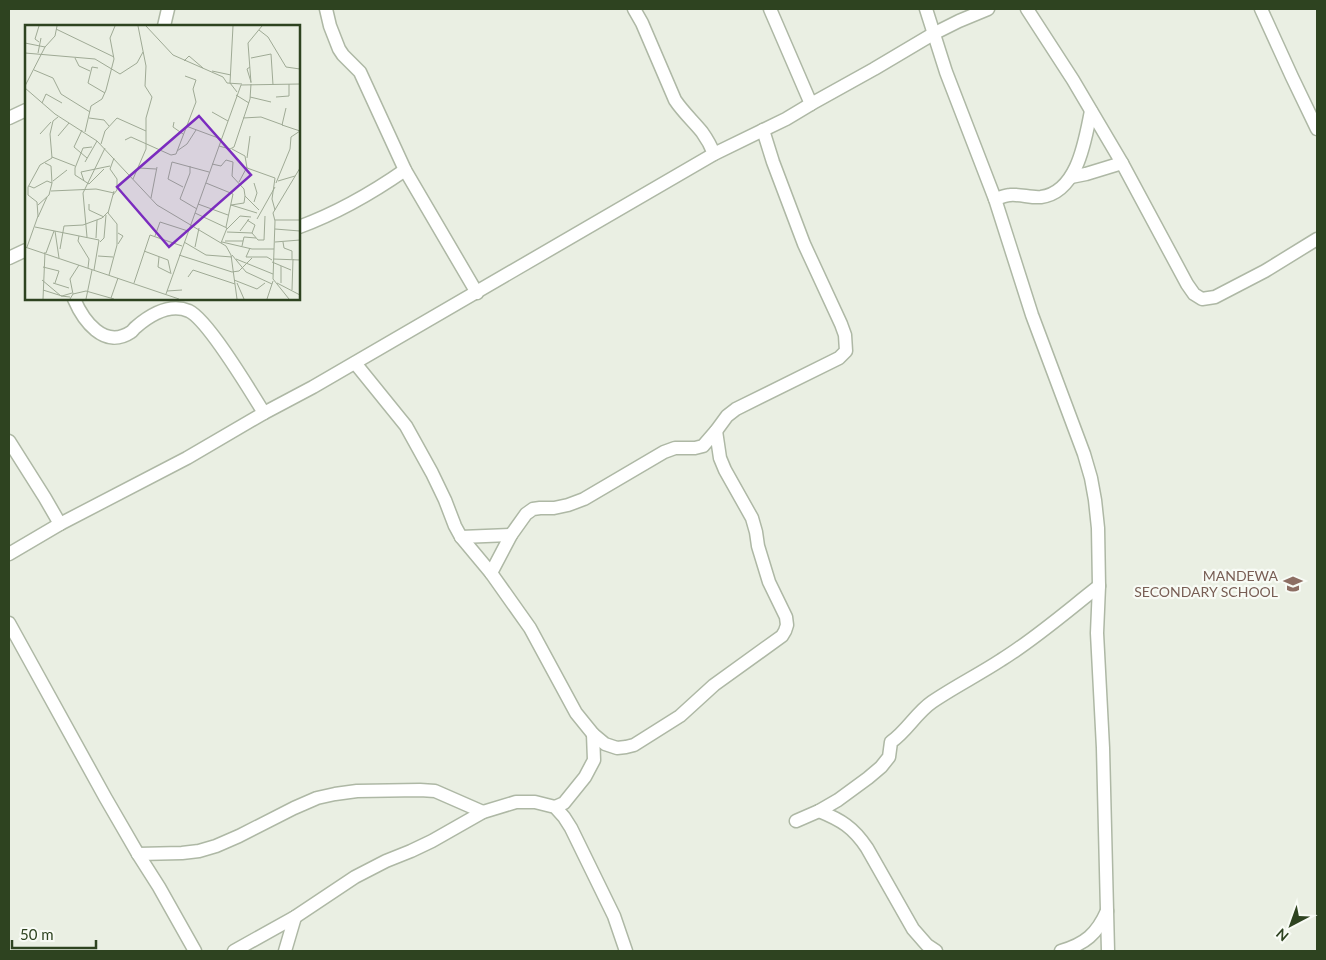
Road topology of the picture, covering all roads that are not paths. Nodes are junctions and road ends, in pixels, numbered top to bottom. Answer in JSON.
{"nodes":[{"id":1,"x":168,"y":9,"type":"edge"},
{"id":2,"x":326,"y":9,"type":"edge"},
{"id":3,"x":634,"y":9,"type":"edge"},
{"id":4,"x":770,"y":9,"type":"edge"},
{"id":5,"x":926,"y":9,"type":"edge"},
{"id":6,"x":988,"y":9,"type":"edge"},
{"id":7,"x":1027,"y":9,"type":"edge"},
{"id":8,"x":1261,"y":9,"type":"edge"},
{"id":9,"x":164,"y":25,"type":"edge"},
{"id":10,"x":933,"y":34,"type":"junction"},
{"id":11,"x":811,"y":104,"type":"junction"},
{"id":12,"x":25,"y":110,"type":"edge"},
{"id":13,"x":1091,"y":111,"type":"junction"},
{"id":14,"x":9,"y":118,"type":"edge"},
{"id":15,"x":1317,"y":128,"type":"edge"},
{"id":16,"x":763,"y":130,"type":"junction"},
{"id":17,"x":714,"y":154,"type":"junction"},
{"id":18,"x":1122,"y":163,"type":"junction"},
{"id":19,"x":405,"y":170,"type":"junction"},
{"id":20,"x":1071,"y":177,"type":"junction"},
{"id":21,"x":995,"y":199,"type":"junction"},
{"id":22,"x":300,"y":227,"type":"edge"},
{"id":23,"x":1317,"y":239,"type":"edge"},
{"id":24,"x":25,"y":250,"type":"edge"},
{"id":25,"x":9,"y":258,"type":"edge"},
{"id":26,"x":477,"y":293,"type":"junction"},
{"id":27,"x":75,"y":300,"type":"edge"},
{"id":28,"x":355,"y":363,"type":"junction"},
{"id":29,"x":264,"y":413,"type":"junction"},
{"id":30,"x":716,"y":431,"type":"junction"},
{"id":31,"x":9,"y":441,"type":"edge"},
{"id":32,"x":60,"y":524,"type":"junction"},
{"id":33,"x":511,"y":535,"type":"junction"},
{"id":34,"x":461,"y":537,"type":"junction"},
{"id":35,"x":9,"y":554,"type":"edge"},
{"id":36,"x":491,"y":574,"type":"junction"},
{"id":37,"x":1098,"y":586,"type":"junction"},
{"id":38,"x":9,"y":623,"type":"edge"},
{"id":39,"x":593,"y":734,"type":"junction"},
{"id":40,"x":555,"y":807,"type":"junction"},
{"id":41,"x":819,"y":811,"type":"junction"},
{"id":42,"x":483,"y":812,"type":"junction"},
{"id":43,"x":796,"y":821,"type":"dead end"},
{"id":44,"x":138,"y":854,"type":"junction"},
{"id":45,"x":1108,"y":908,"type":"junction"},
{"id":46,"x":294,"y":917,"type":"junction"},
{"id":47,"x":194,"y":951,"type":"edge"},
{"id":48,"x":234,"y":951,"type":"edge"},
{"id":49,"x":285,"y":951,"type":"edge"},
{"id":50,"x":626,"y":951,"type":"edge"},
{"id":51,"x":936,"y":951,"type":"edge"},
{"id":52,"x":1060,"y":951,"type":"edge"},
{"id":53,"x":1108,"y":951,"type":"edge"}],
"edges":[{"from":1,"to":9,"type":"street"},
{"from":2,"to":19,"type":"street"},
{"from":3,"to":17,"type":"street"},
{"from":4,"to":11,"type":"street"},
{"from":5,"to":10,"type":"street"},
{"from":6,"to":10,"type":"street"},
{"from":7,"to":13,"type":"street"},
{"from":8,"to":15,"type":"street"},
{"from":10,"to":11,"type":"street"},
{"from":10,"to":21,"type":"street"},
{"from":11,"to":16,"type":"street"},
{"from":12,"to":14,"type":"street"},
{"from":13,"to":18,"type":"street"},
{"from":13,"to":20,"type":"street"},
{"from":16,"to":17,"type":"street"},
{"from":16,"to":30,"type":"street"},
{"from":17,"to":26,"type":"street"},
{"from":18,"to":20,"type":"street"},
{"from":18,"to":23,"type":"street"},
{"from":19,"to":22,"type":"street"},
{"from":19,"to":26,"type":"street"},
{"from":20,"to":21,"type":"street"},
{"from":21,"to":37,"type":"street"},
{"from":24,"to":25,"type":"street"},
{"from":26,"to":28,"type":"street"},
{"from":27,"to":29,"type":"street"},
{"from":28,"to":29,"type":"street"},
{"from":28,"to":34,"type":"street"},
{"from":29,"to":32,"type":"street"},
{"from":30,"to":33,"type":"street"},
{"from":30,"to":39,"type":"street"},
{"from":31,"to":32,"type":"street"},
{"from":32,"to":35,"type":"street"},
{"from":33,"to":34,"type":"street"},
{"from":33,"to":36,"type":"street"},
{"from":34,"to":36,"type":"street"},
{"from":36,"to":39,"type":"street"},
{"from":37,"to":41,"type":"street"},
{"from":37,"to":45,"type":"street"},
{"from":38,"to":44,"type":"street"},
{"from":39,"to":40,"type":"street"},
{"from":40,"to":42,"type":"street"},
{"from":40,"to":50,"type":"street"},
{"from":41,"to":43,"type":"street"},
{"from":41,"to":51,"type":"street"},
{"from":42,"to":44,"type":"street"},
{"from":42,"to":46,"type":"street"},
{"from":44,"to":47,"type":"street"},
{"from":45,"to":52,"type":"street"},
{"from":45,"to":53,"type":"street"},
{"from":46,"to":48,"type":"street"},
{"from":46,"to":49,"type":"street"}]}
